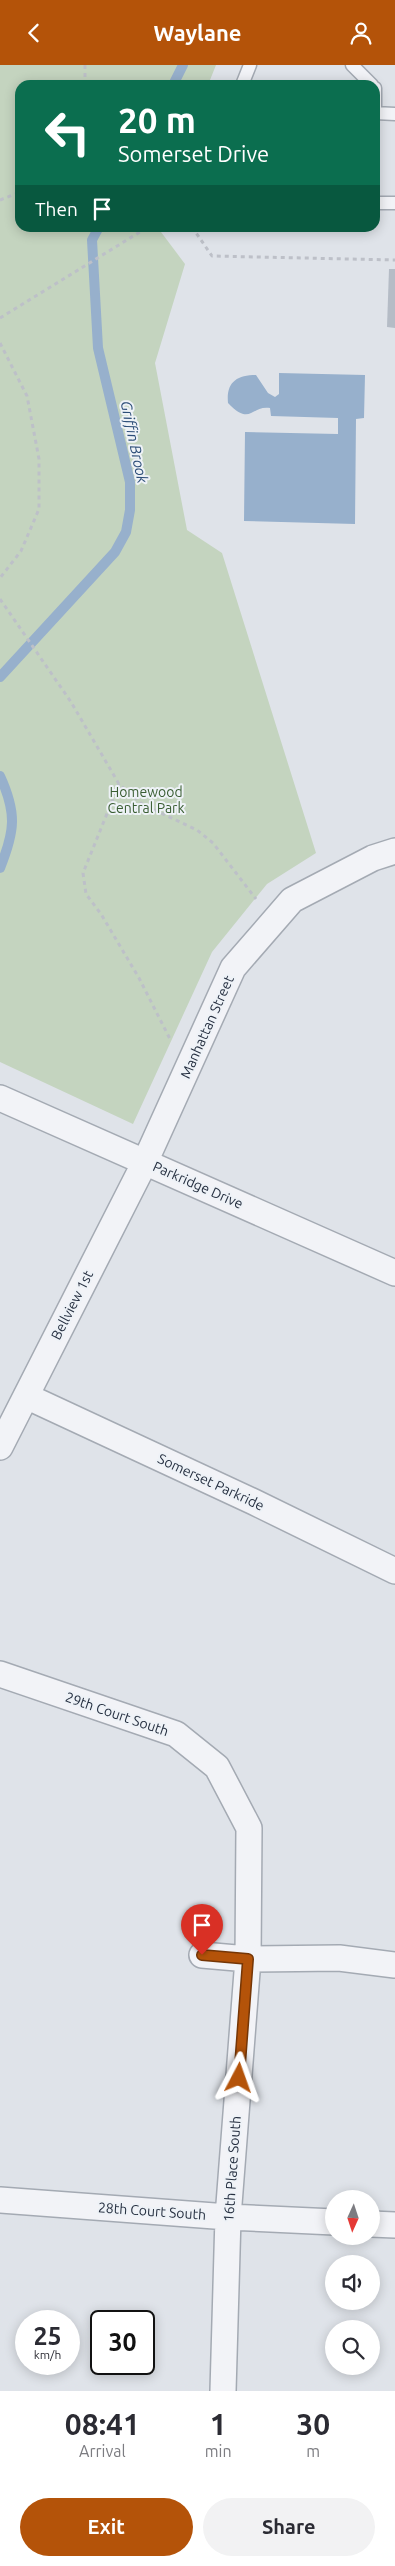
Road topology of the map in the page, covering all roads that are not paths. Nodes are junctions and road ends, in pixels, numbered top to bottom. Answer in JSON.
{"nodes":[{"id":1,"x":250,"y":65,"type":"edge"},
{"id":2,"x":352,"y":65,"type":"edge"},
{"id":3,"x":244,"y":80,"type":"edge"},
{"id":4,"x":367,"y":80,"type":"edge"},
{"id":5,"x":380,"y":113,"type":"edge"},
{"id":6,"x":395,"y":114,"type":"edge"},
{"id":7,"x":380,"y":203,"type":"edge"},
{"id":8,"x":395,"y":203,"type":"edge"},
{"id":9,"x":395,"y":851,"type":"edge"},
{"id":10,"x":0,"y":1098,"type":"edge"},
{"id":11,"x":145,"y":1162,"type":"junction"},
{"id":12,"x":395,"y":1273,"type":"edge"},
{"id":13,"x":26,"y":1396,"type":"junction"},
{"id":14,"x":0,"y":1447,"type":"edge"},
{"id":15,"x":395,"y":1571,"type":"edge"},
{"id":16,"x":0,"y":1674,"type":"edge"},
{"id":17,"x":248,"y":1828,"type":"joint"},
{"id":18,"x":202,"y":1955,"type":"dead end"},
{"id":19,"x":248,"y":1959,"type":"junction"},
{"id":20,"x":395,"y":1965,"type":"edge"},
{"id":21,"x":0,"y":2200,"type":"edge"},
{"id":22,"x":228,"y":2217,"type":"junction"},
{"id":23,"x":325,"y":2222,"type":"edge"},
{"id":24,"x":380,"y":2224,"type":"edge"},
{"id":25,"x":395,"y":2225,"type":"edge"},
{"id":26,"x":223,"y":2391,"type":"edge"}],
"edges":[{"from":1,"to":3,"type":"lane"},
{"from":2,"to":4,"type":"lane"},
{"from":5,"to":6,"type":"lane"},
{"from":7,"to":8,"type":"lane"},
{"from":9,"to":11,"type":"street","name":"Manhattan Street"},
{"from":10,"to":11,"type":"street","name":"Parkridge Drive"},
{"from":11,"to":12,"type":"street","name":"Parkridge Drive"},
{"from":11,"to":13,"type":"street","name":"Bellview 1st"},
{"from":13,"to":14,"type":"street","name":"Bellview 1st"},
{"from":13,"to":15,"type":"street","name":"Somerset Parkride"},
{"from":16,"to":17,"type":"street","name":"29th Court South"},
{"from":17,"to":19,"type":"street","name":"16th Place South"},
{"from":18,"to":19,"type":"street"},
{"from":19,"to":20,"type":"street"},
{"from":19,"to":22,"type":"street","name":"16th Place South"},
{"from":21,"to":22,"type":"street","name":"28th Court South"},
{"from":22,"to":23,"type":"street","name":"28th Court South"},
{"from":22,"to":26,"type":"street","name":"16th Place South"},
{"from":24,"to":25,"type":"street"}]}
